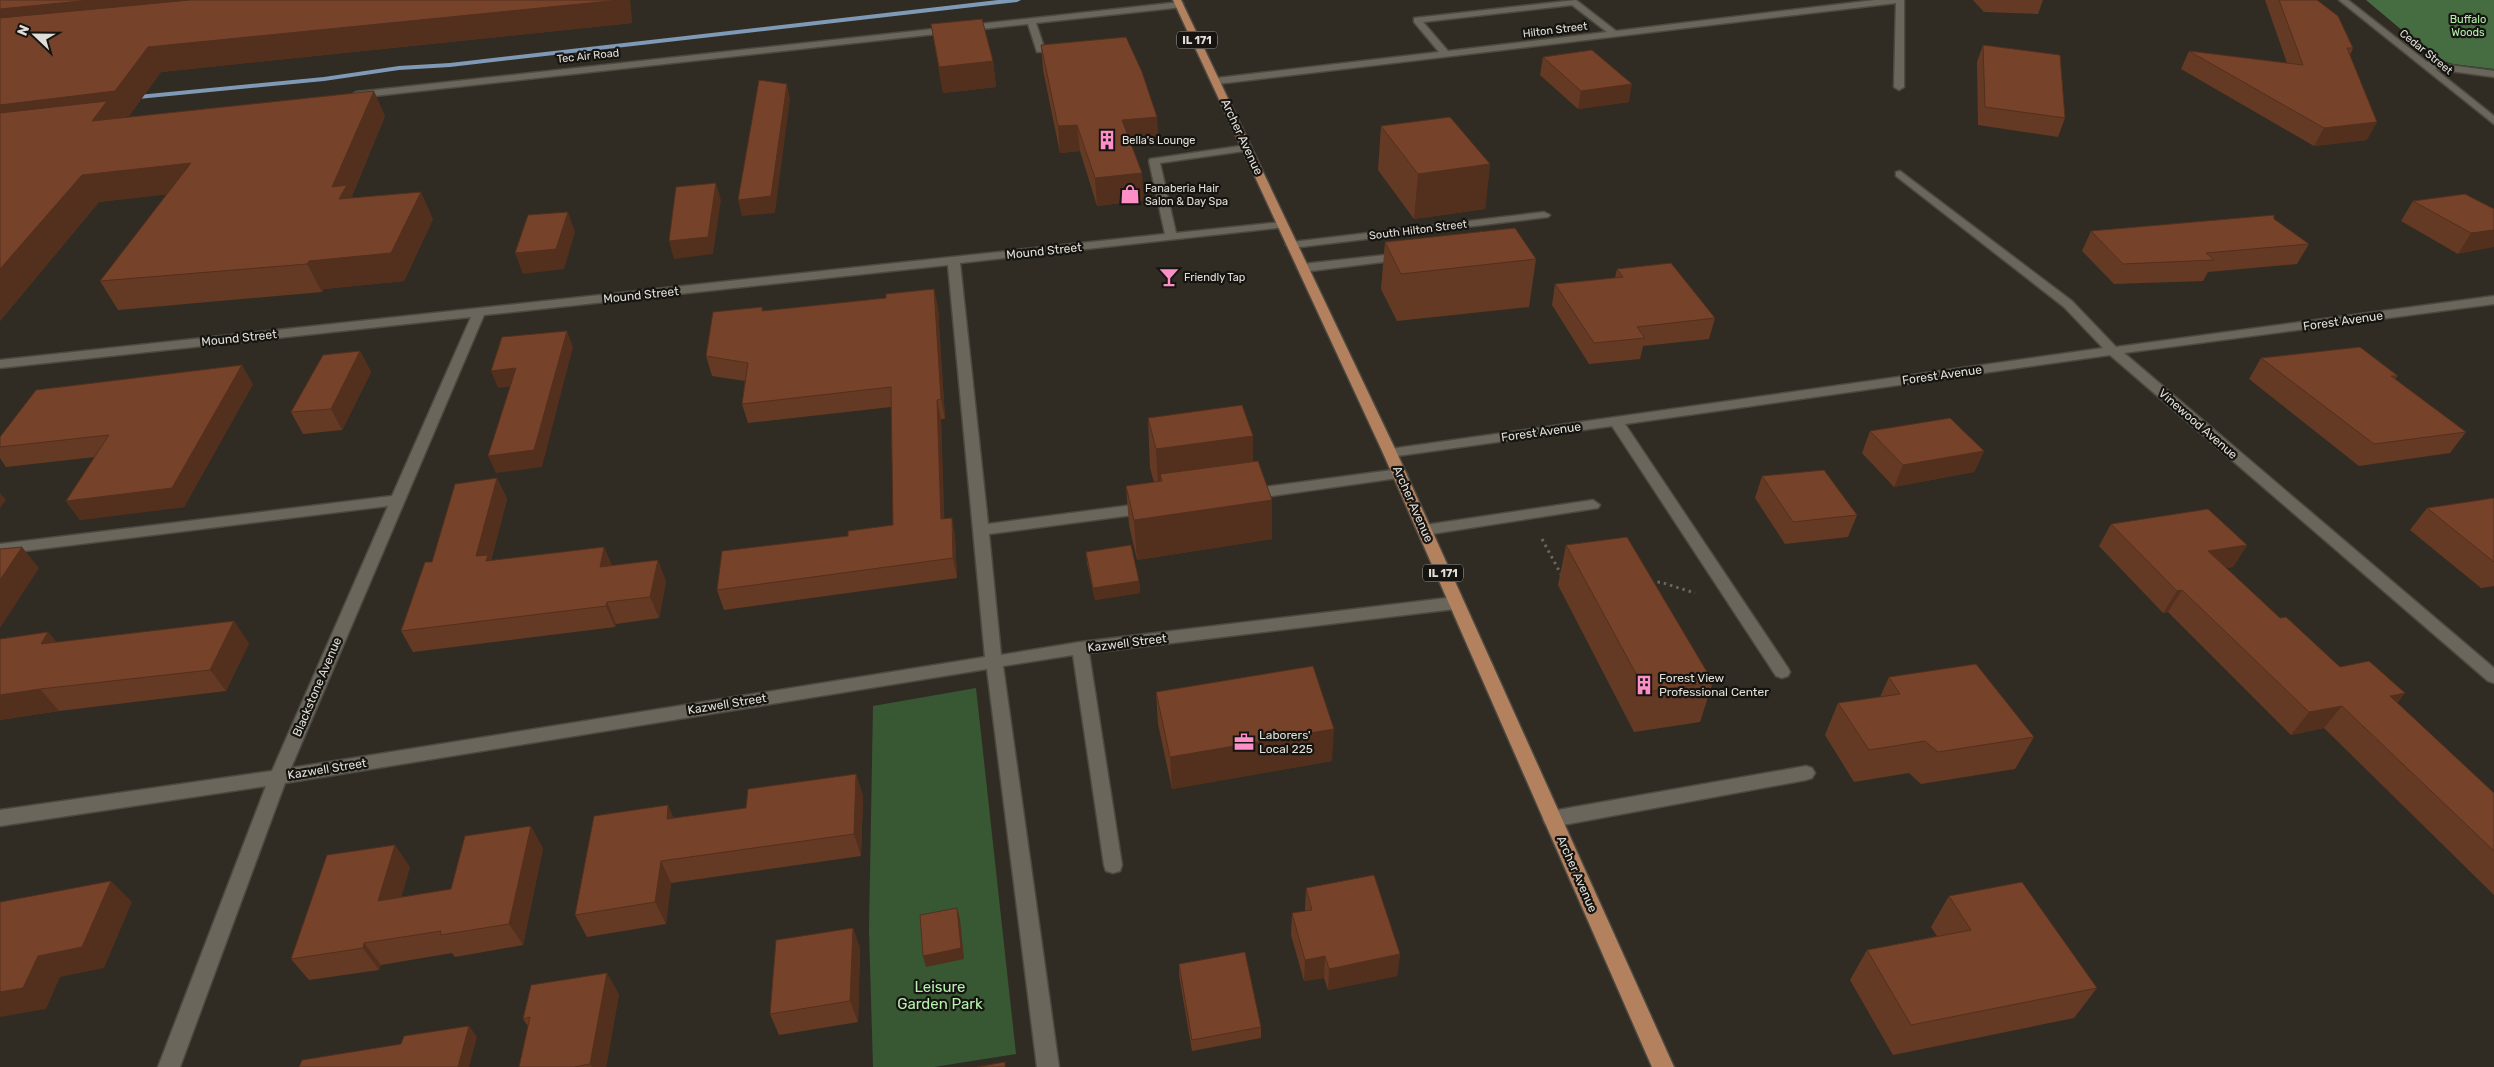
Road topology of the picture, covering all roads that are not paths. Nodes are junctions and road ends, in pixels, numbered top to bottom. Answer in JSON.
{"nodes":[{"id":1,"x":1899,"y":0,"type":"edge"},
{"id":2,"x":2343,"y":0,"type":"edge"},
{"id":3,"x":1178,"y":2,"type":"edge"},
{"id":4,"x":1858,"y":2,"type":"edge"},
{"id":5,"x":1031,"y":20,"type":"junction"},
{"id":6,"x":1615,"y":34,"type":"junction"},
{"id":7,"x":1067,"y":48,"type":"edge"},
{"id":8,"x":1446,"y":54,"type":"junction"},
{"id":9,"x":2424,"y":65,"type":"junction"},
{"id":10,"x":2494,"y":74,"type":"edge"},
{"id":11,"x":1217,"y":81,"type":"junction"},
{"id":12,"x":1899,"y":87,"type":"dead end"},
{"id":13,"x":349,"y":96,"type":"edge"},
{"id":14,"x":2494,"y":121,"type":"edge"},
{"id":15,"x":1248,"y":148,"type":"junction"},
{"id":16,"x":1900,"y":174,"type":"dead end"},
{"id":17,"x":1544,"y":214,"type":"dead end"},
{"id":18,"x":1282,"y":225,"type":"junction"},
{"id":19,"x":1171,"y":237,"type":"junction"},
{"id":20,"x":1292,"y":245,"type":"junction"},
{"id":21,"x":1418,"y":255,"type":"edge"},
{"id":22,"x":954,"y":261,"type":"junction"},
{"id":23,"x":1303,"y":268,"type":"junction"},
{"id":24,"x":2494,"y":300,"type":"edge"},
{"id":25,"x":479,"y":312,"type":"junction"},
{"id":26,"x":2113,"y":351,"type":"junction"},
{"id":27,"x":0,"y":364,"type":"edge"},
{"id":28,"x":1616,"y":421,"type":"junction"},
{"id":29,"x":1390,"y":453,"type":"junction"},
{"id":30,"x":1400,"y":474,"type":"junction"},
{"id":31,"x":1232,"y":496,"type":"edge"},
{"id":32,"x":397,"y":500,"type":"junction"},
{"id":33,"x":1593,"y":505,"type":"dead end"},
{"id":34,"x":1165,"y":506,"type":"edge"},
{"id":35,"x":981,"y":530,"type":"junction"},
{"id":36,"x":1425,"y":530,"type":"junction"},
{"id":37,"x":0,"y":549,"type":"edge"},
{"id":38,"x":1455,"y":603,"type":"junction"},
{"id":39,"x":1080,"y":648,"type":"junction"},
{"id":40,"x":994,"y":662,"type":"junction"},
{"id":41,"x":1782,"y":672,"type":"dead end"},
{"id":42,"x":2494,"y":677,"type":"edge"},
{"id":43,"x":1806,"y":772,"type":"dead end"},
{"id":44,"x":278,"y":777,"type":"junction"},
{"id":45,"x":0,"y":818,"type":"edge"},
{"id":46,"x":1552,"y":819,"type":"junction"},
{"id":47,"x":1114,"y":865,"type":"dead end"},
{"id":48,"x":169,"y":1067,"type":"edge"},
{"id":49,"x":1048,"y":1067,"type":"edge"},
{"id":50,"x":1663,"y":1067,"type":"edge"}],
"edges":[{"from":1,"to":4,"type":"street","name":"Hilton Street"},
{"from":1,"to":12,"type":"street"},
{"from":2,"to":9,"type":"street","name":"Cedar Street"},
{"from":3,"to":5,"type":"street","name":"Tec Air Road"},
{"from":3,"to":11,"type":"main road","name":"Archer Avenue","number":"IL 171"},
{"from":4,"to":6,"type":"street","name":"Hilton Street"},
{"from":5,"to":7,"type":"street"},
{"from":5,"to":13,"type":"street","name":"Tec Air Road"},
{"from":6,"to":8,"type":"street","name":"Hilton Street"},
{"from":6,"to":8,"type":"street"},
{"from":8,"to":11,"type":"street","name":"Hilton Street"},
{"from":9,"to":10,"type":"street"},
{"from":9,"to":14,"type":"street","name":"Cedar Street"},
{"from":11,"to":15,"type":"main road","name":"Archer Avenue","number":"IL 171"},
{"from":15,"to":18,"type":"main road","name":"Archer Avenue","number":"IL 171"},
{"from":15,"to":19,"type":"street"},
{"from":16,"to":26,"type":"street","name":"Vinewood Avenue"},
{"from":17,"to":20,"type":"street","name":"South Hilton Street"},
{"from":18,"to":19,"type":"street","name":"Mound Street"},
{"from":18,"to":20,"type":"main road","name":"Archer Avenue","number":"IL 171"},
{"from":19,"to":22,"type":"street","name":"Mound Street"},
{"from":20,"to":23,"type":"main road","name":"Archer Avenue","number":"IL 171"},
{"from":21,"to":23,"type":"street"},
{"from":22,"to":25,"type":"street","name":"Mound Street"},
{"from":22,"to":35,"type":"street"},
{"from":23,"to":29,"type":"main road","name":"Archer Avenue","number":"IL 171"},
{"from":24,"to":26,"type":"street","name":"Forest Avenue"},
{"from":25,"to":27,"type":"street","name":"Mound Street"},
{"from":25,"to":32,"type":"street","name":"Blackstone Avenue"},
{"from":26,"to":28,"type":"street","name":"Forest Avenue"},
{"from":26,"to":42,"type":"street","name":"Vinewood Avenue"},
{"from":28,"to":29,"type":"street","name":"Forest Avenue"},
{"from":28,"to":41,"type":"street"},
{"from":29,"to":30,"type":"main road","name":"Archer Avenue","number":"IL 171"},
{"from":30,"to":31,"type":"street"},
{"from":30,"to":36,"type":"main road","name":"Archer Avenue","number":"IL 171"},
{"from":32,"to":37,"type":"street"},
{"from":32,"to":44,"type":"street","name":"Blackstone Avenue"},
{"from":33,"to":36,"type":"street"},
{"from":34,"to":35,"type":"street"},
{"from":35,"to":40,"type":"street"},
{"from":36,"to":38,"type":"main road","name":"Archer Avenue","number":"IL 171"},
{"from":38,"to":39,"type":"street","name":"Kazwell Street"},
{"from":38,"to":46,"type":"main road","name":"Archer Avenue","number":"IL 171"},
{"from":39,"to":40,"type":"street","name":"Kazwell Street"},
{"from":39,"to":47,"type":"street"},
{"from":40,"to":44,"type":"street","name":"Kazwell Street"},
{"from":40,"to":49,"type":"street"},
{"from":43,"to":46,"type":"street"},
{"from":44,"to":45,"type":"street","name":"Kazwell Street"},
{"from":44,"to":48,"type":"street","name":"Blackstone Avenue"},
{"from":46,"to":50,"type":"main road","name":"Archer Avenue","number":"IL 171"}]}
